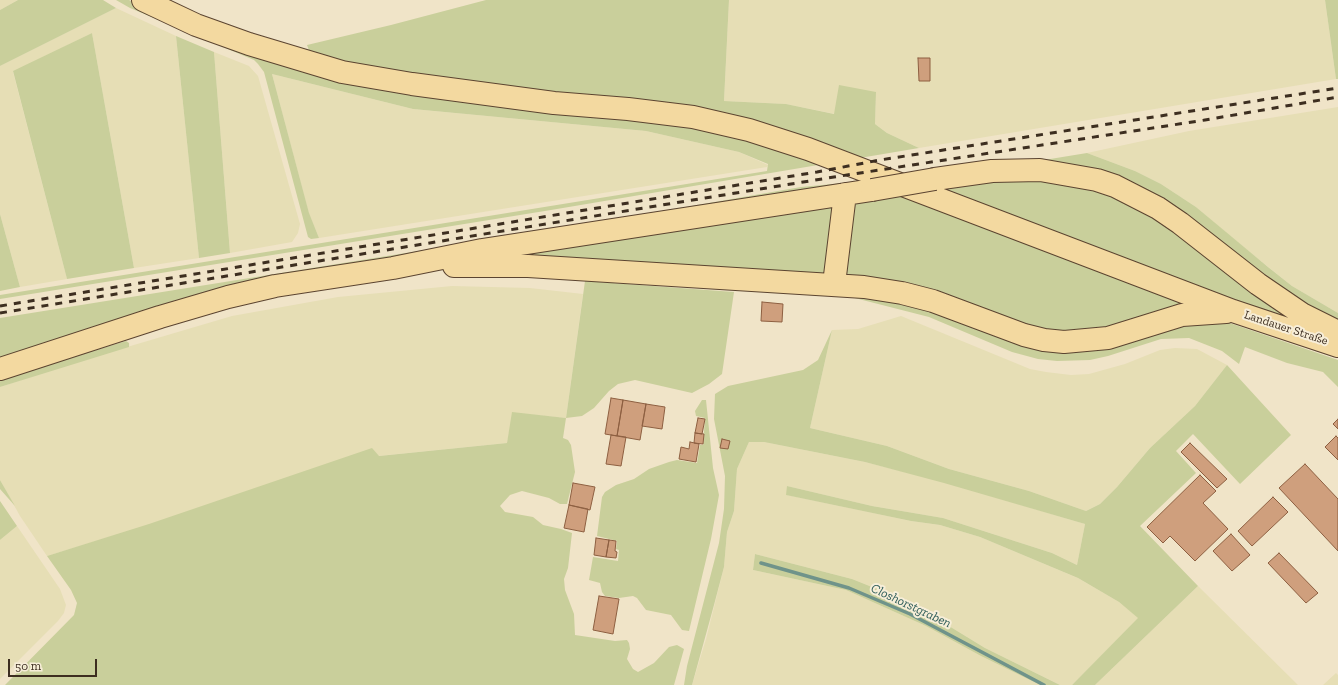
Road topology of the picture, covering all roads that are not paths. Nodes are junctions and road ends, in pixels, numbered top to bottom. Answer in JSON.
{"nodes":[{"id":1,"x":143,"y":0,"type":"edge"},
{"id":2,"x":845,"y":194,"type":"junction"},
{"id":3,"x":393,"y":268,"type":"junction"},
{"id":4,"x":834,"y":284,"type":"junction"},
{"id":5,"x":1233,"y":311,"type":"junction"},
{"id":6,"x":1338,"y":332,"type":"edge"},
{"id":7,"x":1338,"y":346,"type":"edge"},
{"id":8,"x":0,"y":368,"type":"edge"}],
"edges":[{"from":1,"to":5,"type":"main road","name":"Landauer Straße"},
{"from":2,"to":3,"type":"main road"},
{"from":2,"to":4,"type":"main road"},
{"from":2,"to":6,"type":"main road","bridge":true},
{"from":3,"to":4,"type":"main road"},
{"from":3,"to":8,"type":"main road"},
{"from":4,"to":5,"type":"main road"},
{"from":5,"to":7,"type":"main road","name":"Landauer Straße"}]}
